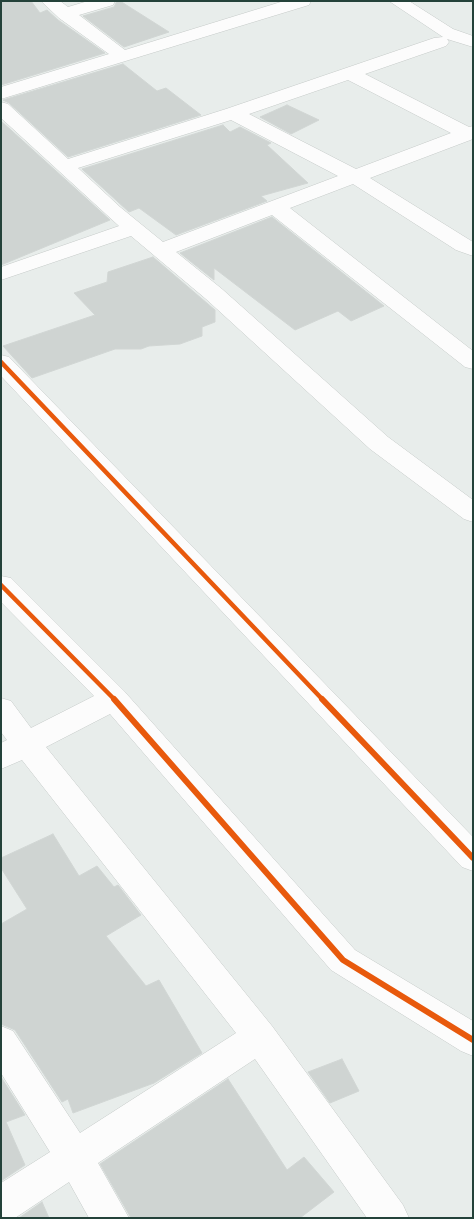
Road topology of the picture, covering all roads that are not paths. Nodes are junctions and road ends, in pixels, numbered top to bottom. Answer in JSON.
{"nodes":[{"id":1,"x":49,"y":1,"type":"edge"},
{"id":2,"x":107,"y":1,"type":"edge"},
{"id":3,"x":303,"y":1,"type":"edge"},
{"id":4,"x":396,"y":1,"type":"edge"},
{"id":5,"x":66,"y":14,"type":"junction"},
{"id":6,"x":440,"y":42,"type":"dead end"},
{"id":7,"x":473,"y":42,"type":"edge"},
{"id":8,"x":122,"y":56,"type":"junction"},
{"id":9,"x":348,"y":73,"type":"junction"},
{"id":10,"x":1,"y":93,"type":"edge"},
{"id":11,"x":1,"y":108,"type":"edge"},
{"id":12,"x":233,"y":113,"type":"junction"},
{"id":13,"x":470,"y":133,"type":"edge"},
{"id":14,"x":65,"y":166,"type":"junction"},
{"id":15,"x":355,"y":177,"type":"junction"},
{"id":16,"x":275,"y":207,"type":"junction"},
{"id":17,"x":135,"y":228,"type":"junction"},
{"id":18,"x":161,"y":250,"type":"junction"},
{"id":19,"x":473,"y":250,"type":"edge"},
{"id":20,"x":1,"y":274,"type":"edge"},
{"id":21,"x":1,"y":362,"type":"edge"},
{"id":22,"x":473,"y":362,"type":"edge"},
{"id":23,"x":473,"y":513,"type":"edge"},
{"id":24,"x":1,"y":584,"type":"edge"},
{"id":25,"x":114,"y":699,"type":"junction"},
{"id":26,"x":1,"y":709,"type":"edge"},
{"id":27,"x":14,"y":751,"type":"edge"},
{"id":28,"x":473,"y":858,"type":"edge"},
{"id":29,"x":260,"y":1037,"type":"junction"},
{"id":30,"x":473,"y":1040,"type":"edge"},
{"id":31,"x":1,"y":1042,"type":"edge"},
{"id":32,"x":75,"y":1158,"type":"junction"},
{"id":33,"x":1,"y":1205,"type":"edge"},
{"id":34,"x":110,"y":1218,"type":"edge"},
{"id":35,"x":390,"y":1218,"type":"edge"}],
"edges":[{"from":1,"to":5,"type":"street"},
{"from":2,"to":5,"type":"street"},
{"from":3,"to":8,"type":"street"},
{"from":4,"to":7,"type":"street"},
{"from":5,"to":8,"type":"street"},
{"from":6,"to":9,"type":"street"},
{"from":8,"to":10,"type":"street"},
{"from":9,"to":12,"type":"street"},
{"from":9,"to":13,"type":"street"},
{"from":11,"to":14,"type":"street"},
{"from":12,"to":14,"type":"street"},
{"from":12,"to":15,"type":"street"},
{"from":13,"to":15,"type":"street"},
{"from":14,"to":17,"type":"street"},
{"from":15,"to":16,"type":"street"},
{"from":15,"to":19,"type":"street"},
{"from":16,"to":18,"type":"street"},
{"from":16,"to":22,"type":"street"},
{"from":17,"to":18,"type":"street"},
{"from":17,"to":20,"type":"street"},
{"from":18,"to":23,"type":"street"},
{"from":21,"to":28,"type":"street"},
{"from":24,"to":25,"type":"street"},
{"from":25,"to":27,"type":"street"},
{"from":25,"to":30,"type":"street"},
{"from":26,"to":27,"type":"street"},
{"from":27,"to":29,"type":"street"},
{"from":29,"to":32,"type":"street"},
{"from":29,"to":35,"type":"street"},
{"from":31,"to":32,"type":"street"},
{"from":32,"to":33,"type":"street"},
{"from":32,"to":34,"type":"street"}]}
